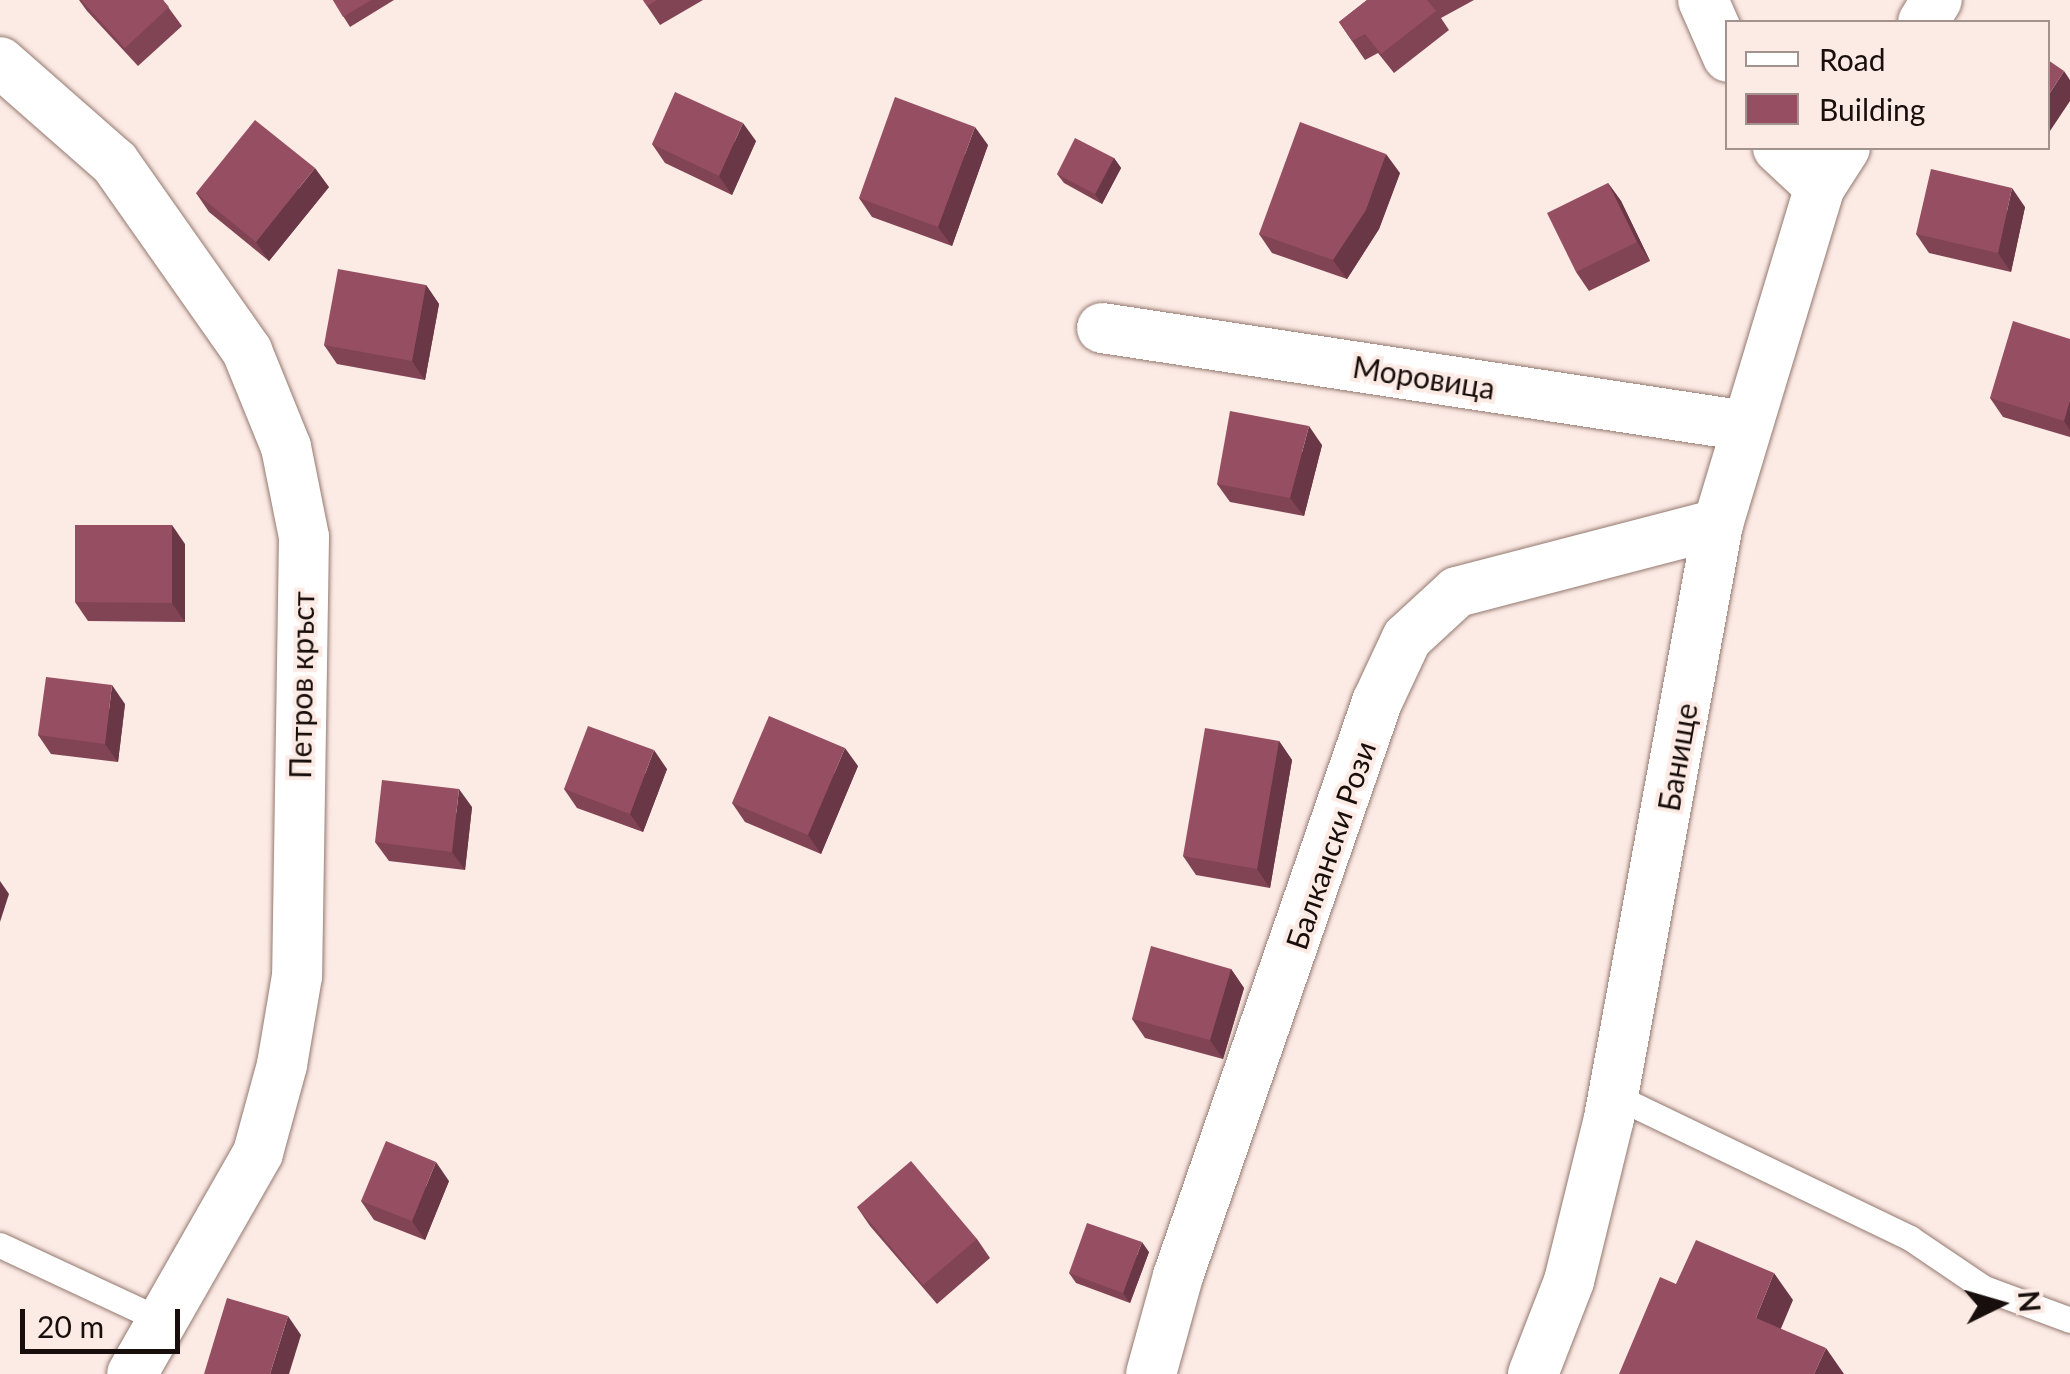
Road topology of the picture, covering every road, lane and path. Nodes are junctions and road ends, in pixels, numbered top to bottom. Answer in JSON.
{"nodes":[{"id":1,"x":1703,"y":0,"type":"edge"},
{"id":2,"x":1725,"y":50,"type":"edge"},
{"id":3,"x":0,"y":62,"type":"edge"},
{"id":4,"x":1784,"y":150,"type":"edge"},
{"id":5,"x":1832,"y":167,"type":"edge"},
{"id":6,"x":1102,"y":328,"type":"dead end"},
{"id":7,"x":1746,"y":426,"type":"junction"},
{"id":8,"x":1718,"y":524,"type":"junction"},
{"id":9,"x":1613,"y":1095,"type":"junction"},
{"id":10,"x":0,"y":1246,"type":"edge"},
{"id":11,"x":2070,"y":1320,"type":"edge"},
{"id":12,"x":164,"y":1321,"type":"junction"},
{"id":13,"x":132,"y":1374,"type":"edge"},
{"id":14,"x":1151,"y":1374,"type":"edge"},
{"id":15,"x":1533,"y":1374,"type":"edge"}],
"edges":[{"from":1,"to":2,"type":"street"},
{"from":3,"to":12,"type":"street","name":"Петров кръст"},
{"from":4,"to":5,"type":"street"},
{"from":5,"to":7,"type":"street","name":"Банище"},
{"from":6,"to":7,"type":"street","name":"Моровица"},
{"from":7,"to":8,"type":"street","name":"Банище"},
{"from":8,"to":9,"type":"street","name":"Банище"},
{"from":8,"to":14,"type":"street","name":"Балкански Рози"},
{"from":9,"to":11,"type":"lane"},
{"from":9,"to":15,"type":"street","name":"Банище"},
{"from":10,"to":12,"type":"lane"},
{"from":12,"to":13,"type":"street","name":"Петров кръст"}]}
